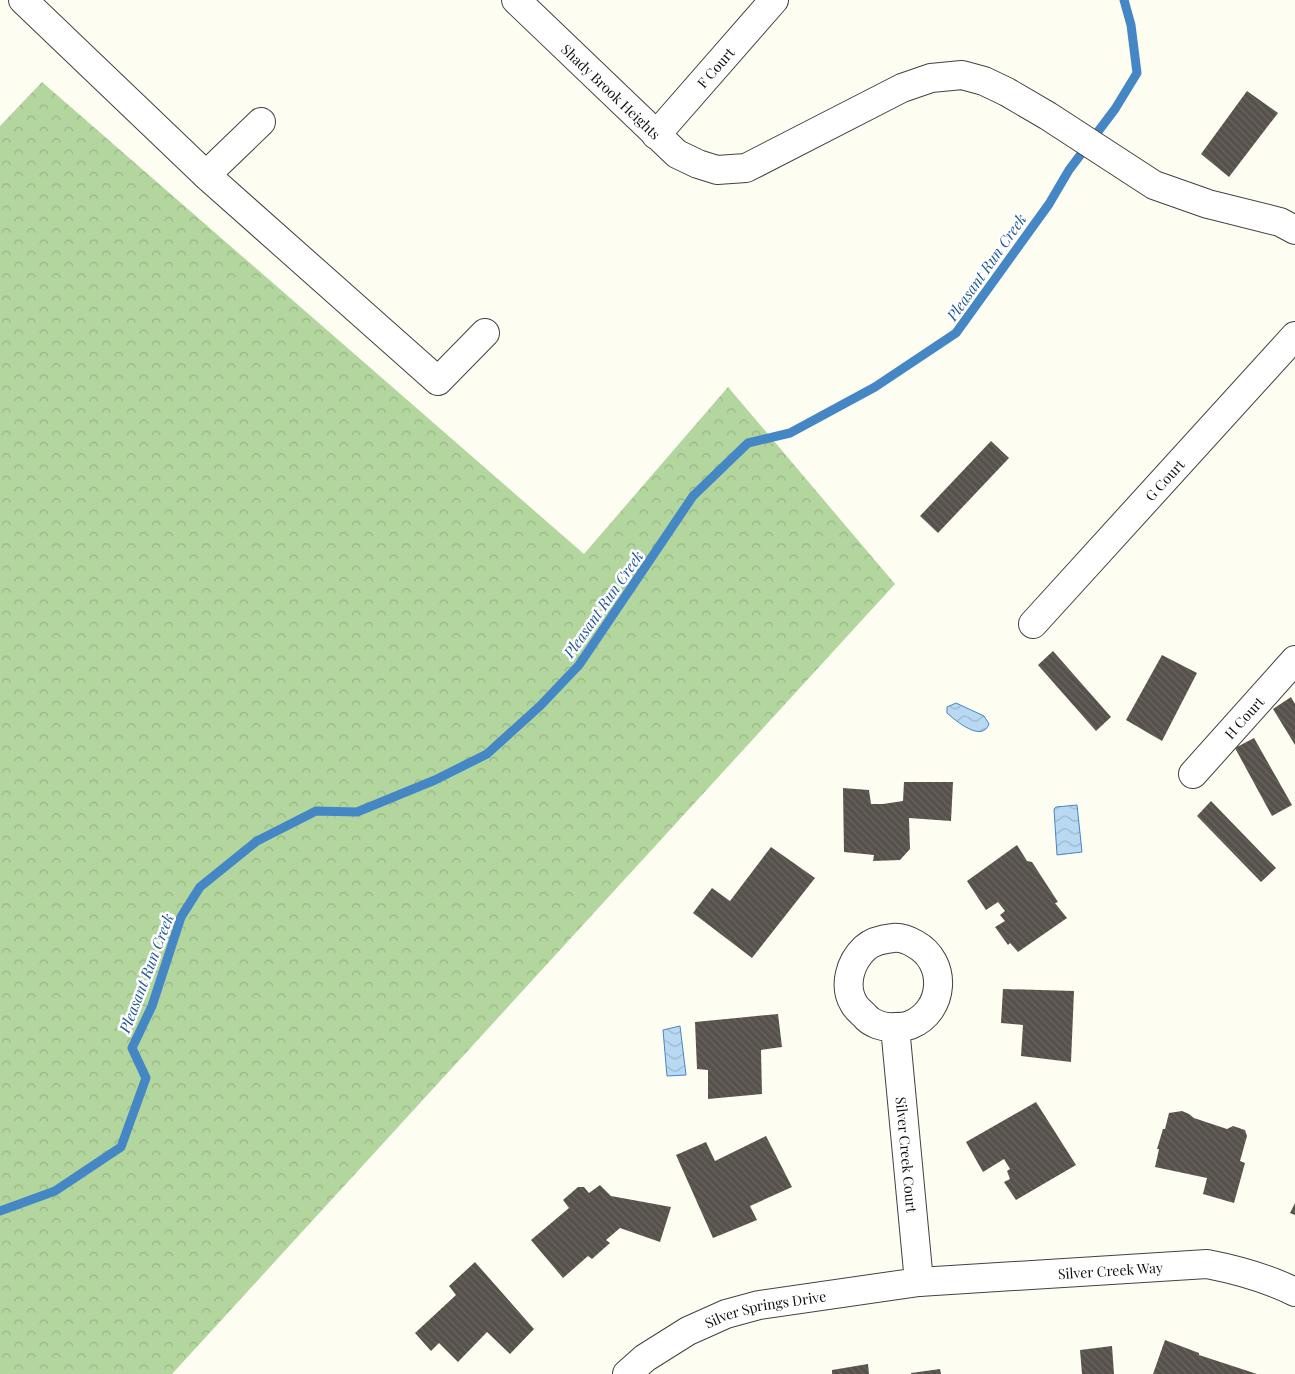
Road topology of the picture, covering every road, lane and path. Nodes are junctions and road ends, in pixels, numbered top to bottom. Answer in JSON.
{"nodes":[{"id":1,"x":23,"y":0,"type":"edge"},
{"id":2,"x":516,"y":0,"type":"edge"},
{"id":3,"x":774,"y":0,"type":"edge"},
{"id":4,"x":261,"y":122,"type":"dead end"},
{"id":5,"x":656,"y":135,"type":"junction"},
{"id":6,"x":206,"y":175,"type":"junction"},
{"id":7,"x":1295,"y":230,"type":"edge"},
{"id":8,"x":485,"y":334,"type":"dead end"},
{"id":9,"x":1295,"y":336,"type":"edge"},
{"id":10,"x":1033,"y":624,"type":"dead end"},
{"id":11,"x":1295,"y":660,"type":"edge"},
{"id":12,"x":1193,"y":774,"type":"dead end"},
{"id":13,"x":895,"y":1027,"type":"dead end"},
{"id":14,"x":919,"y":1282,"type":"junction"},
{"id":15,"x":1295,"y":1292,"type":"edge"},
{"id":16,"x":627,"y":1374,"type":"edge"}],
"edges":[{"from":1,"to":6,"type":"street"},
{"from":2,"to":5,"type":"street","name":"Shady Brook Heights"},
{"from":3,"to":5,"type":"street","name":"F Court"},
{"from":4,"to":6,"type":"street"},
{"from":5,"to":7,"type":"street","name":"Shady Brook Heights"},
{"from":6,"to":8,"type":"street"},
{"from":9,"to":10,"type":"street","name":"G Court"},
{"from":11,"to":12,"type":"street","name":"H Court"},
{"from":13,"to":14,"type":"street","name":"Silver Creek Court"},
{"from":14,"to":15,"type":"street","name":"Silver Creek Way"},
{"from":14,"to":16,"type":"street","name":"Silver Springs Drive"}]}
